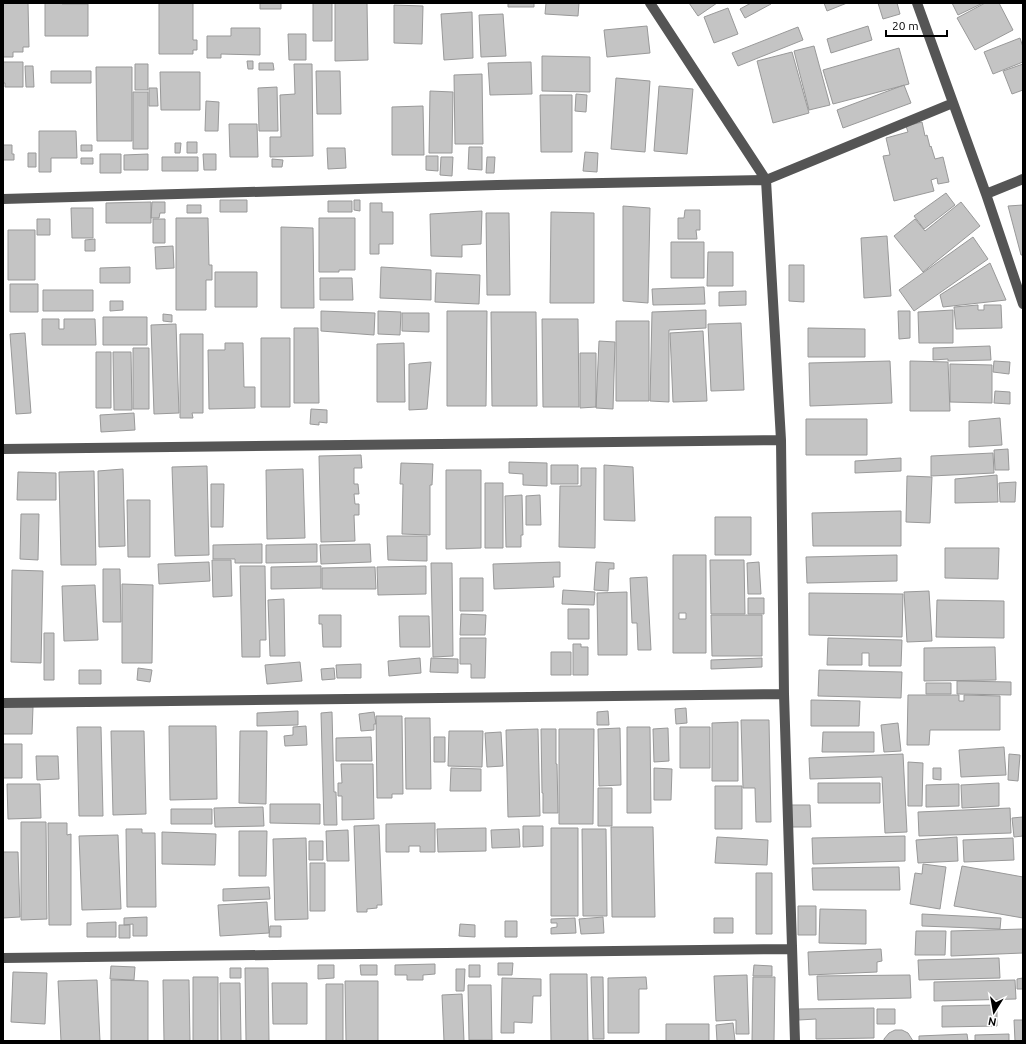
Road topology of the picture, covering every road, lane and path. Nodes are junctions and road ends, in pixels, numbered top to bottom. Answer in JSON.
{"nodes":[{"id":1,"x":650,"y":3,"type":"edge"},
{"id":2,"x":917,"y":3,"type":"edge"},
{"id":3,"x":953,"y":103,"type":"junction"},
{"id":4,"x":1023,"y":179,"type":"edge"},
{"id":5,"x":766,"y":180,"type":"junction"},
{"id":6,"x":986,"y":194,"type":"junction"},
{"id":7,"x":3,"y":199,"type":"edge"},
{"id":8,"x":1023,"y":304,"type":"edge"},
{"id":9,"x":781,"y":440,"type":"junction"},
{"id":10,"x":3,"y":449,"type":"edge"},
{"id":11,"x":784,"y":694,"type":"junction"},
{"id":12,"x":3,"y":703,"type":"edge"},
{"id":13,"x":792,"y":949,"type":"junction"},
{"id":14,"x":3,"y":958,"type":"edge"},
{"id":15,"x":795,"y":1041,"type":"edge"}],
"edges":[{"from":1,"to":5,"type":"street"},
{"from":2,"to":3,"type":"street"},
{"from":3,"to":5,"type":"street"},
{"from":3,"to":6,"type":"street"},
{"from":4,"to":6,"type":"street"},
{"from":5,"to":7,"type":"street"},
{"from":5,"to":9,"type":"street"},
{"from":6,"to":8,"type":"street"},
{"from":9,"to":10,"type":"street"},
{"from":9,"to":11,"type":"street"},
{"from":11,"to":12,"type":"street"},
{"from":11,"to":13,"type":"street"},
{"from":13,"to":14,"type":"street"},
{"from":13,"to":15,"type":"street"}]}
